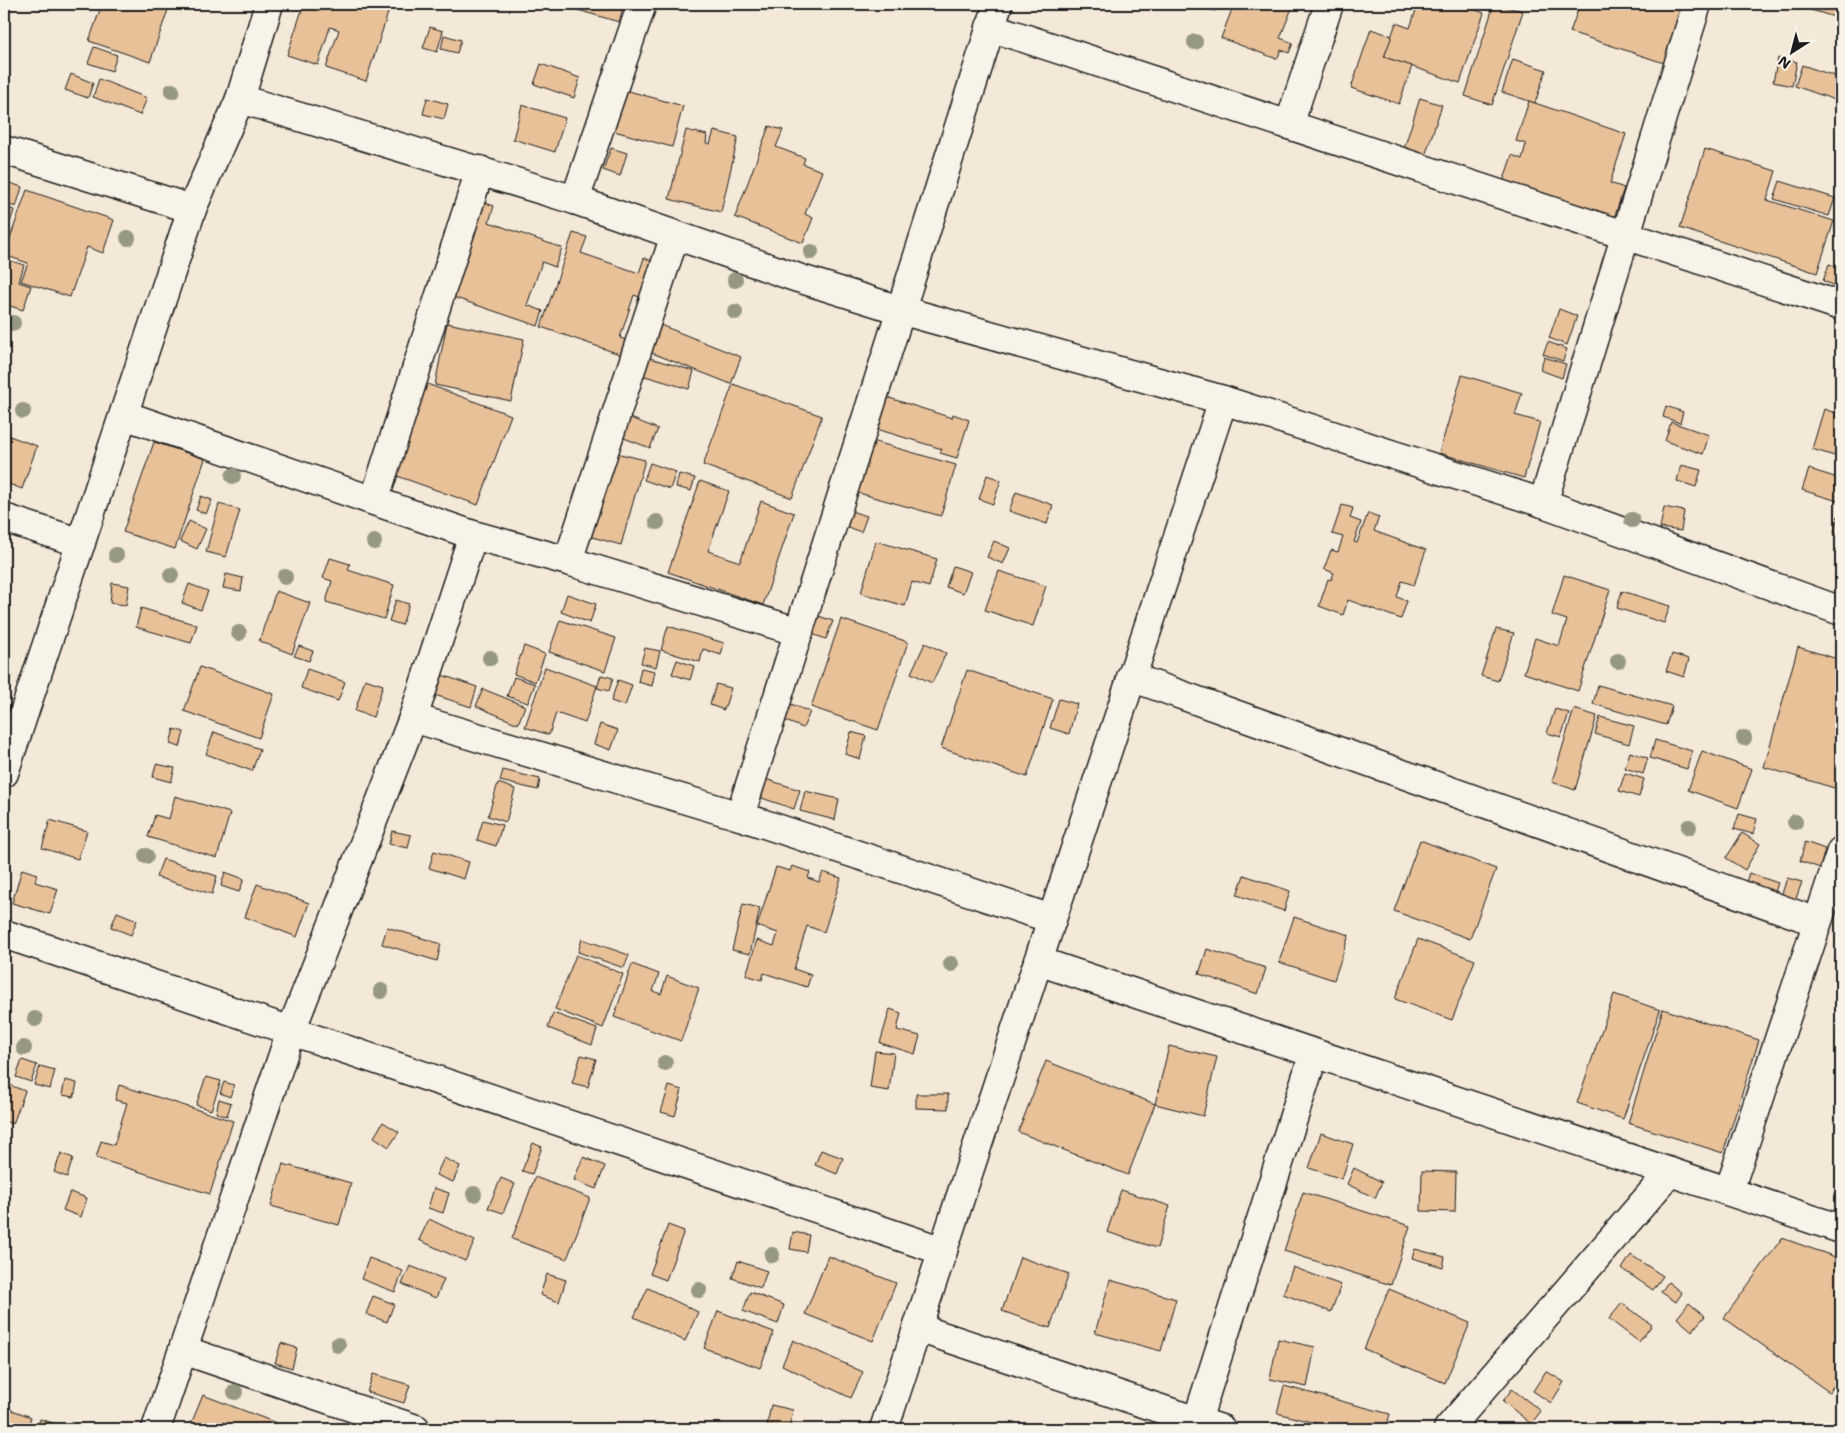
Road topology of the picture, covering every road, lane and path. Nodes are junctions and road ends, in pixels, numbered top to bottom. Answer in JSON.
{"nodes":[{"id":1,"x":269,"y":4,"type":"edge"},
{"id":2,"x":642,"y":4,"type":"edge"},
{"id":3,"x":1329,"y":4,"type":"edge"},
{"id":4,"x":1697,"y":4,"type":"edge"},
{"id":5,"x":994,"y":15,"type":"edge"},
{"id":6,"x":240,"y":99,"type":"junction"},
{"id":7,"x":1289,"y":125,"type":"junction"},
{"id":8,"x":4,"y":150,"type":"edge"},
{"id":9,"x":480,"y":170,"type":"junction"},
{"id":10,"x":575,"y":200,"type":"junction"},
{"id":11,"x":192,"y":209,"type":"junction"},
{"id":12,"x":675,"y":235,"type":"junction"},
{"id":13,"x":1625,"y":235,"type":"junction"},
{"id":14,"x":1841,"y":306,"type":"edge"},
{"id":15,"x":900,"y":310,"type":"junction"},
{"id":16,"x":1222,"y":400,"type":"junction"},
{"id":17,"x":124,"y":415,"type":"junction"},
{"id":18,"x":374,"y":501,"type":"junction"},
{"id":19,"x":1543,"y":503,"type":"junction"},
{"id":20,"x":4,"y":518,"type":"edge"},
{"id":21,"x":472,"y":536,"type":"junction"},
{"id":22,"x":80,"y":543,"type":"junction"},
{"id":23,"x":568,"y":561,"type":"junction"},
{"id":24,"x":1841,"y":611,"type":"edge"},
{"id":25,"x":799,"y":632,"type":"junction"},
{"id":26,"x":1131,"y":677,"type":"junction"},
{"id":27,"x":413,"y":718,"type":"junction"},
{"id":28,"x":4,"y":773,"type":"edge"},
{"id":29,"x":740,"y":816,"type":"junction"},
{"id":30,"x":1841,"y":850,"type":"edge"},
{"id":31,"x":1052,"y":919,"type":"junction"},
{"id":32,"x":1817,"y":922,"type":"junction"},
{"id":33,"x":4,"y":934,"type":"edge"},
{"id":34,"x":1038,"y":961,"type":"junction"},
{"id":35,"x":291,"y":1031,"type":"junction"},
{"id":36,"x":1314,"y":1053,"type":"junction"},
{"id":37,"x":1670,"y":1172,"type":"junction"},
{"id":38,"x":1729,"y":1192,"type":"junction"},
{"id":39,"x":1841,"y":1229,"type":"edge"},
{"id":40,"x":943,"y":1252,"type":"junction"},
{"id":41,"x":918,"y":1328,"type":"junction"},
{"id":42,"x":183,"y":1350,"type":"junction"},
{"id":43,"x":1209,"y":1425,"type":"edge"},
{"id":44,"x":156,"y":1429,"type":"edge"},
{"id":45,"x":416,"y":1429,"type":"edge"},
{"id":46,"x":884,"y":1429,"type":"edge"},
{"id":47,"x":1448,"y":1429,"type":"edge"}],
"edges":[{"from":1,"to":6,"type":"street"},
{"from":2,"to":10,"type":"street"},
{"from":3,"to":7,"type":"street"},
{"from":4,"to":13,"type":"street"},
{"from":5,"to":7,"type":"street"},
{"from":5,"to":15,"type":"street"},
{"from":6,"to":9,"type":"street"},
{"from":6,"to":11,"type":"street"},
{"from":7,"to":13,"type":"street"},
{"from":8,"to":11,"type":"street"},
{"from":9,"to":10,"type":"street"},
{"from":9,"to":18,"type":"street"},
{"from":10,"to":12,"type":"street"},
{"from":11,"to":17,"type":"street"},
{"from":12,"to":15,"type":"street"},
{"from":12,"to":23,"type":"street"},
{"from":13,"to":14,"type":"street"},
{"from":13,"to":19,"type":"street"},
{"from":15,"to":16,"type":"street"},
{"from":15,"to":25,"type":"street"},
{"from":16,"to":19,"type":"street"},
{"from":16,"to":26,"type":"street"},
{"from":17,"to":18,"type":"street"},
{"from":17,"to":22,"type":"street"},
{"from":18,"to":21,"type":"street"},
{"from":19,"to":24,"type":"street"},
{"from":20,"to":22,"type":"street"},
{"from":21,"to":23,"type":"street"},
{"from":21,"to":27,"type":"street"},
{"from":22,"to":28,"type":"street"},
{"from":23,"to":25,"type":"street"},
{"from":25,"to":29,"type":"street"},
{"from":26,"to":31,"type":"street"},
{"from":26,"to":32,"type":"street"},
{"from":27,"to":29,"type":"street"},
{"from":27,"to":35,"type":"street"},
{"from":29,"to":31,"type":"street"},
{"from":30,"to":32,"type":"street"},
{"from":31,"to":34,"type":"street"},
{"from":32,"to":38,"type":"street"},
{"from":33,"to":35,"type":"street"},
{"from":34,"to":36,"type":"street"},
{"from":34,"to":40,"type":"street"},
{"from":35,"to":40,"type":"street"},
{"from":35,"to":42,"type":"street"},
{"from":36,"to":37,"type":"street"},
{"from":36,"to":43,"type":"street"},
{"from":37,"to":38,"type":"street"},
{"from":37,"to":47,"type":"street"},
{"from":38,"to":39,"type":"street"},
{"from":40,"to":41,"type":"street"},
{"from":41,"to":43,"type":"street"},
{"from":41,"to":46,"type":"street"},
{"from":42,"to":44,"type":"street"},
{"from":42,"to":45,"type":"street"}]}
